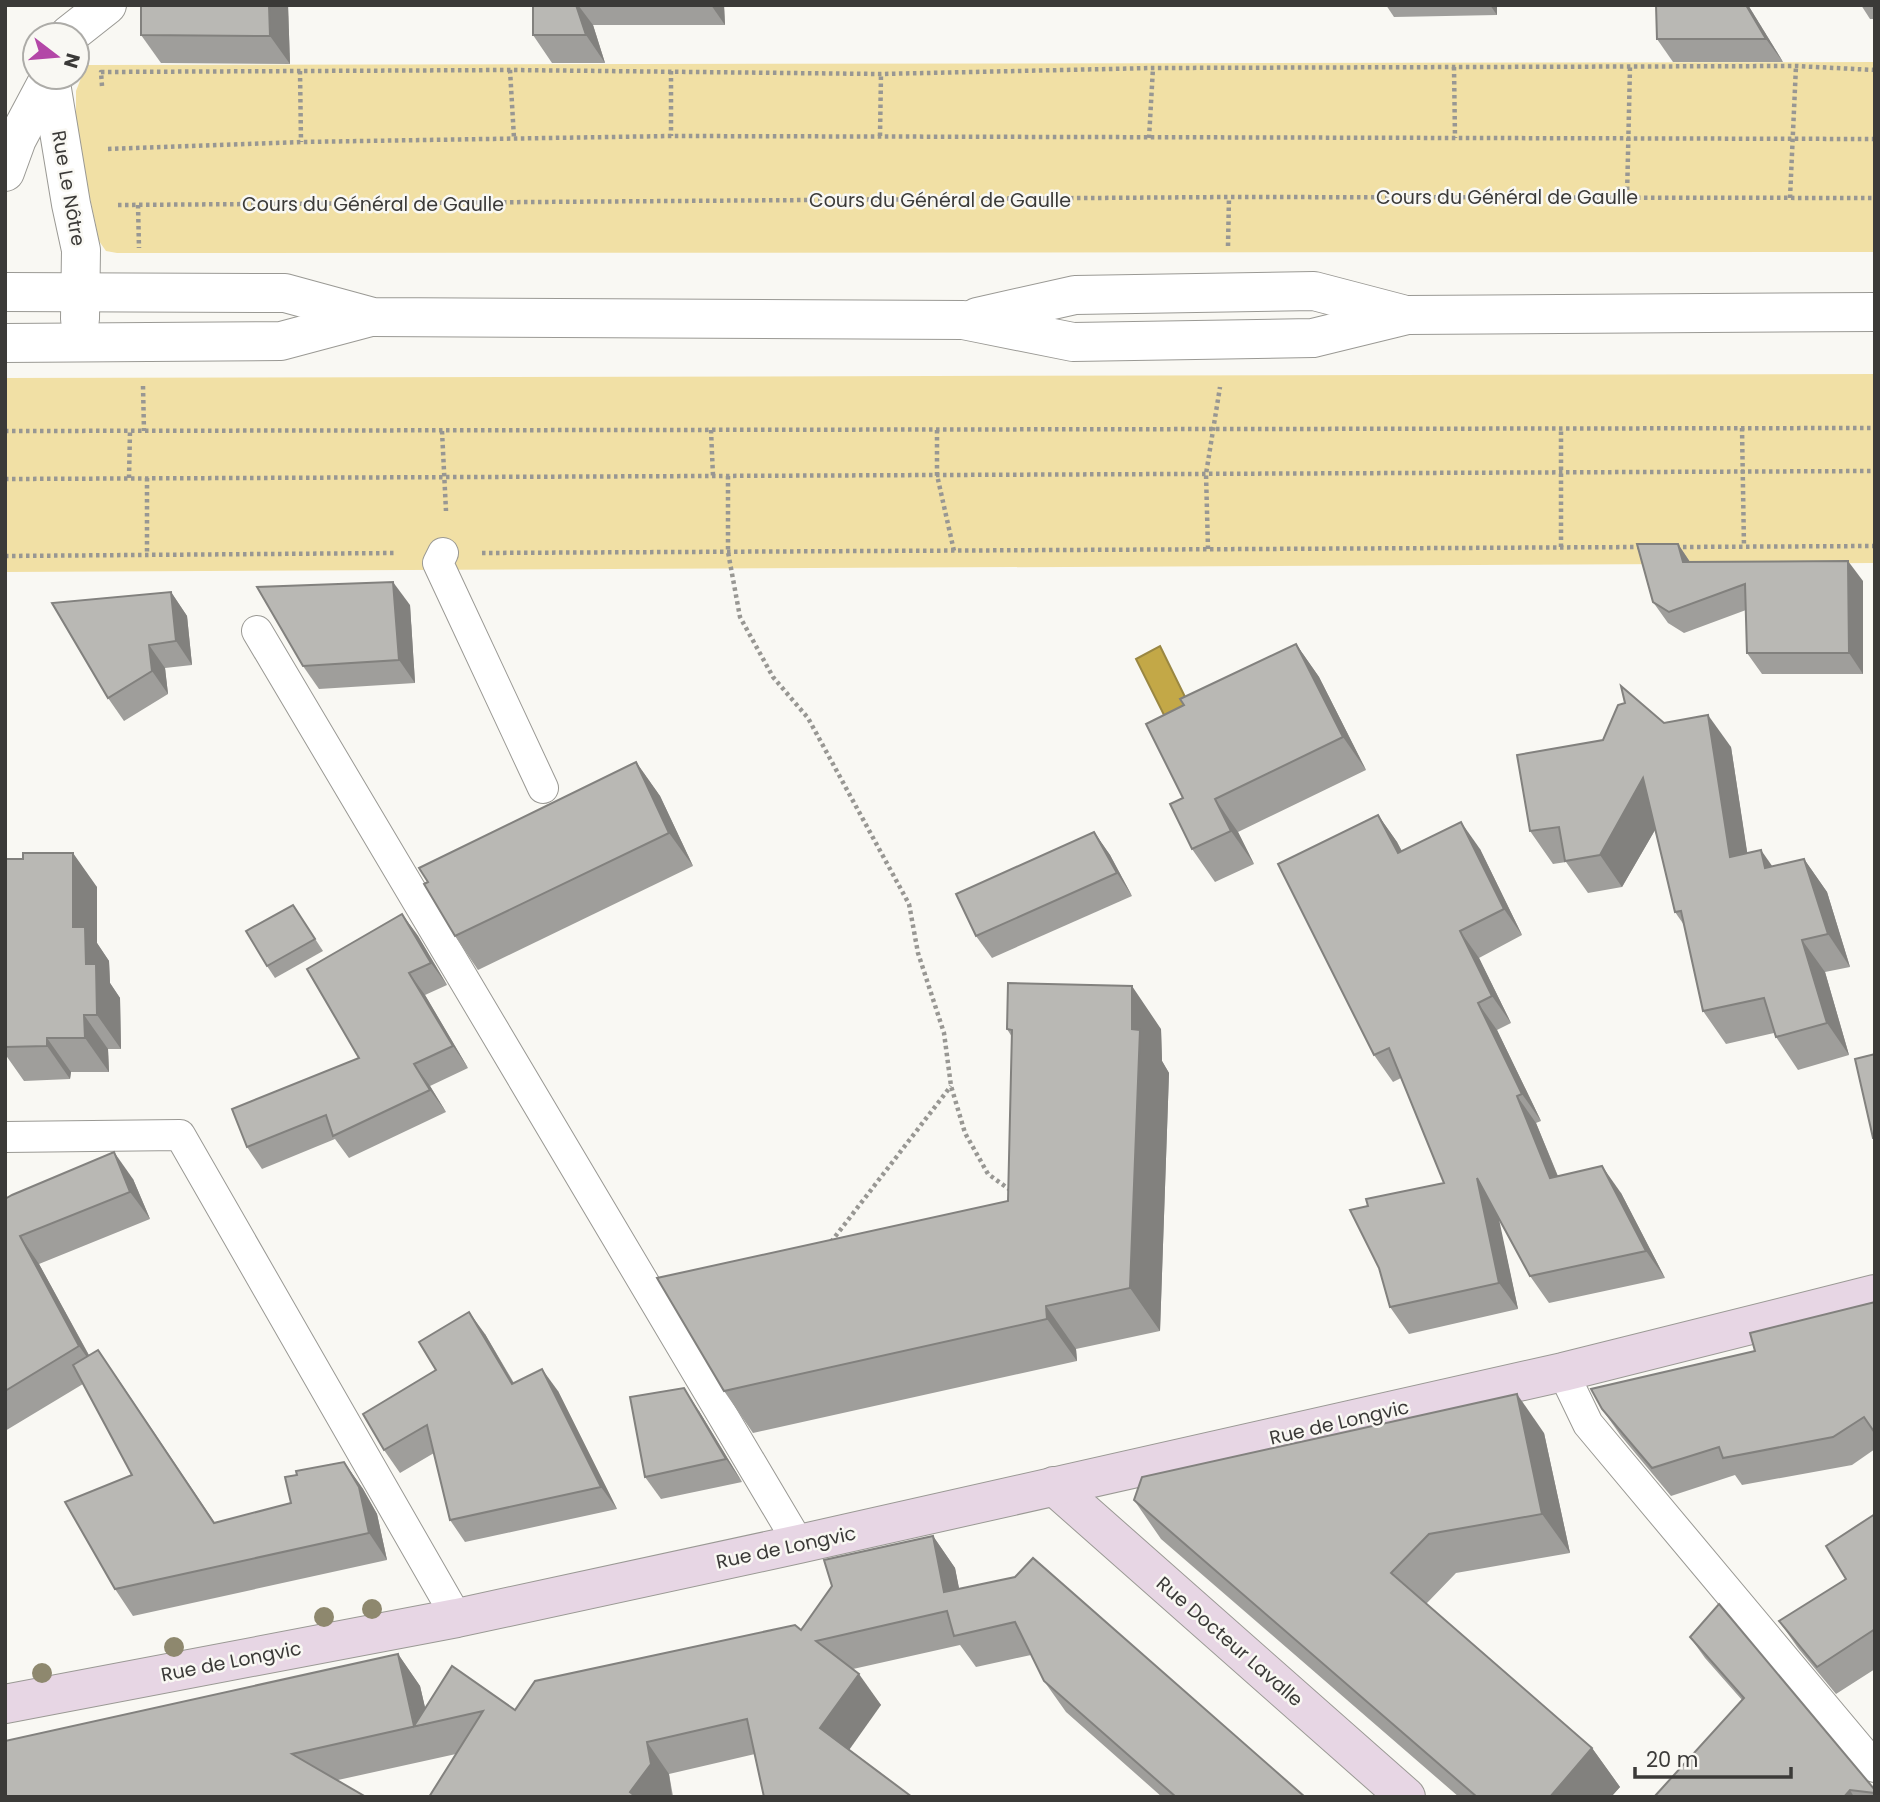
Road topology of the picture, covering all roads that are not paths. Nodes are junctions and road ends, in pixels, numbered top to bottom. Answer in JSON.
{"nodes":[{"id":1,"x":107,"y":5,"type":"edge"},
{"id":2,"x":87,"y":21,"type":"edge"},
{"id":3,"x":43,"y":91,"type":"edge"},
{"id":4,"x":52,"y":91,"type":"edge"},
{"id":5,"x":5,"y":172,"type":"edge"},
{"id":6,"x":5,"y":292,"type":"edge"},
{"id":7,"x":80,"y":292,"type":"junction"},
{"id":8,"x":1875,"y":312,"type":"edge"},
{"id":9,"x":373,"y":317,"type":"junction"},
{"id":10,"x":80,"y":342,"type":"junction"},
{"id":11,"x":5,"y":343,"type":"edge"},
{"id":12,"x":446,"y":553,"type":"road end"},
{"id":13,"x":257,"y":631,"type":"dead end"},
{"id":14,"x":543,"y":788,"type":"dead end"},
{"id":15,"x":5,"y":1137,"type":"edge"},
{"id":16,"x":1875,"y":1294,"type":"edge"},
{"id":17,"x":1563,"y":1372,"type":"junction"},
{"id":18,"x":1054,"y":1486,"type":"junction"},
{"id":19,"x":799,"y":1544,"type":"junction"},
{"id":20,"x":457,"y":1618,"type":"junction"},
{"id":21,"x":5,"y":1704,"type":"edge"},
{"id":22,"x":1875,"y":1767,"type":"edge"},
{"id":23,"x":1406,"y":1797,"type":"edge"}],
"edges":[{"from":1,"to":2,"type":"street"},
{"from":3,"to":5,"type":"street","name":"Rue Le Nôtre"},
{"from":4,"to":7,"type":"street","name":"Rue Le Nôtre"},
{"from":6,"to":7,"type":"street"},
{"from":7,"to":9,"type":"street"},
{"from":7,"to":10,"type":"street","name":"Rue Le Nôtre"},
{"from":8,"to":9,"type":"street"},
{"from":9,"to":10,"type":"street"},
{"from":10,"to":11,"type":"street"},
{"from":12,"to":14,"type":"lane"},
{"from":13,"to":19,"type":"lane"},
{"from":15,"to":20,"type":"lane"},
{"from":16,"to":17,"type":"street","name":"Rue de Longvic"},
{"from":17,"to":18,"type":"street","name":"Rue de Longvic"},
{"from":17,"to":22,"type":"lane"},
{"from":18,"to":19,"type":"street","name":"Rue de Longvic"},
{"from":18,"to":23,"type":"street","name":"Rue Docteur Lavalle"},
{"from":19,"to":20,"type":"street","name":"Rue de Longvic"},
{"from":20,"to":21,"type":"street","name":"Rue de Longvic"}]}
